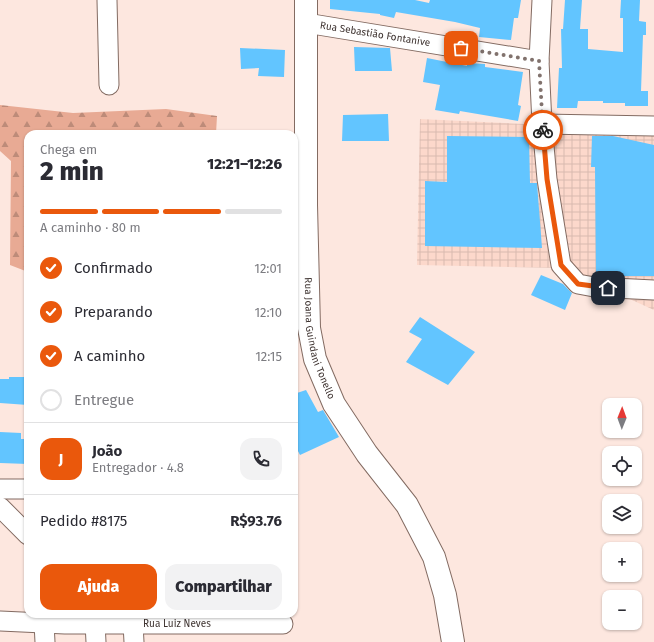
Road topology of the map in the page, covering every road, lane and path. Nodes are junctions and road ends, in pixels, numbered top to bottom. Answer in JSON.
{"nodes":[{"id":1,"x":106,"y":0,"type":"edge"},
{"id":2,"x":306,"y":0,"type":"edge"},
{"id":3,"x":542,"y":0,"type":"edge"},
{"id":4,"x":306,"y":24,"type":"junction"},
{"id":5,"x":539,"y":61,"type":"junction"},
{"id":6,"x":108,"y":85,"type":"dead end"},
{"id":7,"x":542,"y":124,"type":"junction"},
{"id":8,"x":654,"y":126,"type":"edge"},
{"id":9,"x":654,"y":290,"type":"edge"},
{"id":10,"x":0,"y":489,"type":"edge"},
{"id":11,"x":24,"y":489,"type":"edge"},
{"id":12,"x":0,"y":507,"type":"edge"},
{"id":13,"x":24,"y":530,"type":"edge"},
{"id":14,"x":0,"y":622,"type":"edge"},
{"id":15,"x":44,"y":623,"type":"junction"},
{"id":16,"x":283,"y":624,"type":"dead end"},
{"id":17,"x":118,"y":625,"type":"edge"},
{"id":18,"x":45,"y":642,"type":"edge"},
{"id":19,"x":96,"y":642,"type":"edge"},
{"id":20,"x":453,"y":642,"type":"edge"}],
"edges":[{"from":1,"to":6,"type":"street"},
{"from":2,"to":4,"type":"main road","name":"Rua Joana Guindani Tonello"},
{"from":3,"to":5,"type":"street"},
{"from":4,"to":5,"type":"street","name":"Rua Sebastião Fontanive"},
{"from":4,"to":20,"type":"main road","name":"Rua Joana Guindani Tonello"},
{"from":5,"to":7,"type":"street"},
{"from":7,"to":8,"type":"street"},
{"from":7,"to":9,"type":"street"},
{"from":10,"to":11,"type":"street"},
{"from":12,"to":13,"type":"street"},
{"from":14,"to":15,"type":"street","name":"Rua Luiz Neves"},
{"from":15,"to":17,"type":"street","name":"Rua Luiz Neves"},
{"from":15,"to":18,"type":"street"},
{"from":16,"to":17,"type":"street","name":"Rua Luiz Neves"},
{"from":17,"to":19,"type":"street"}]}
